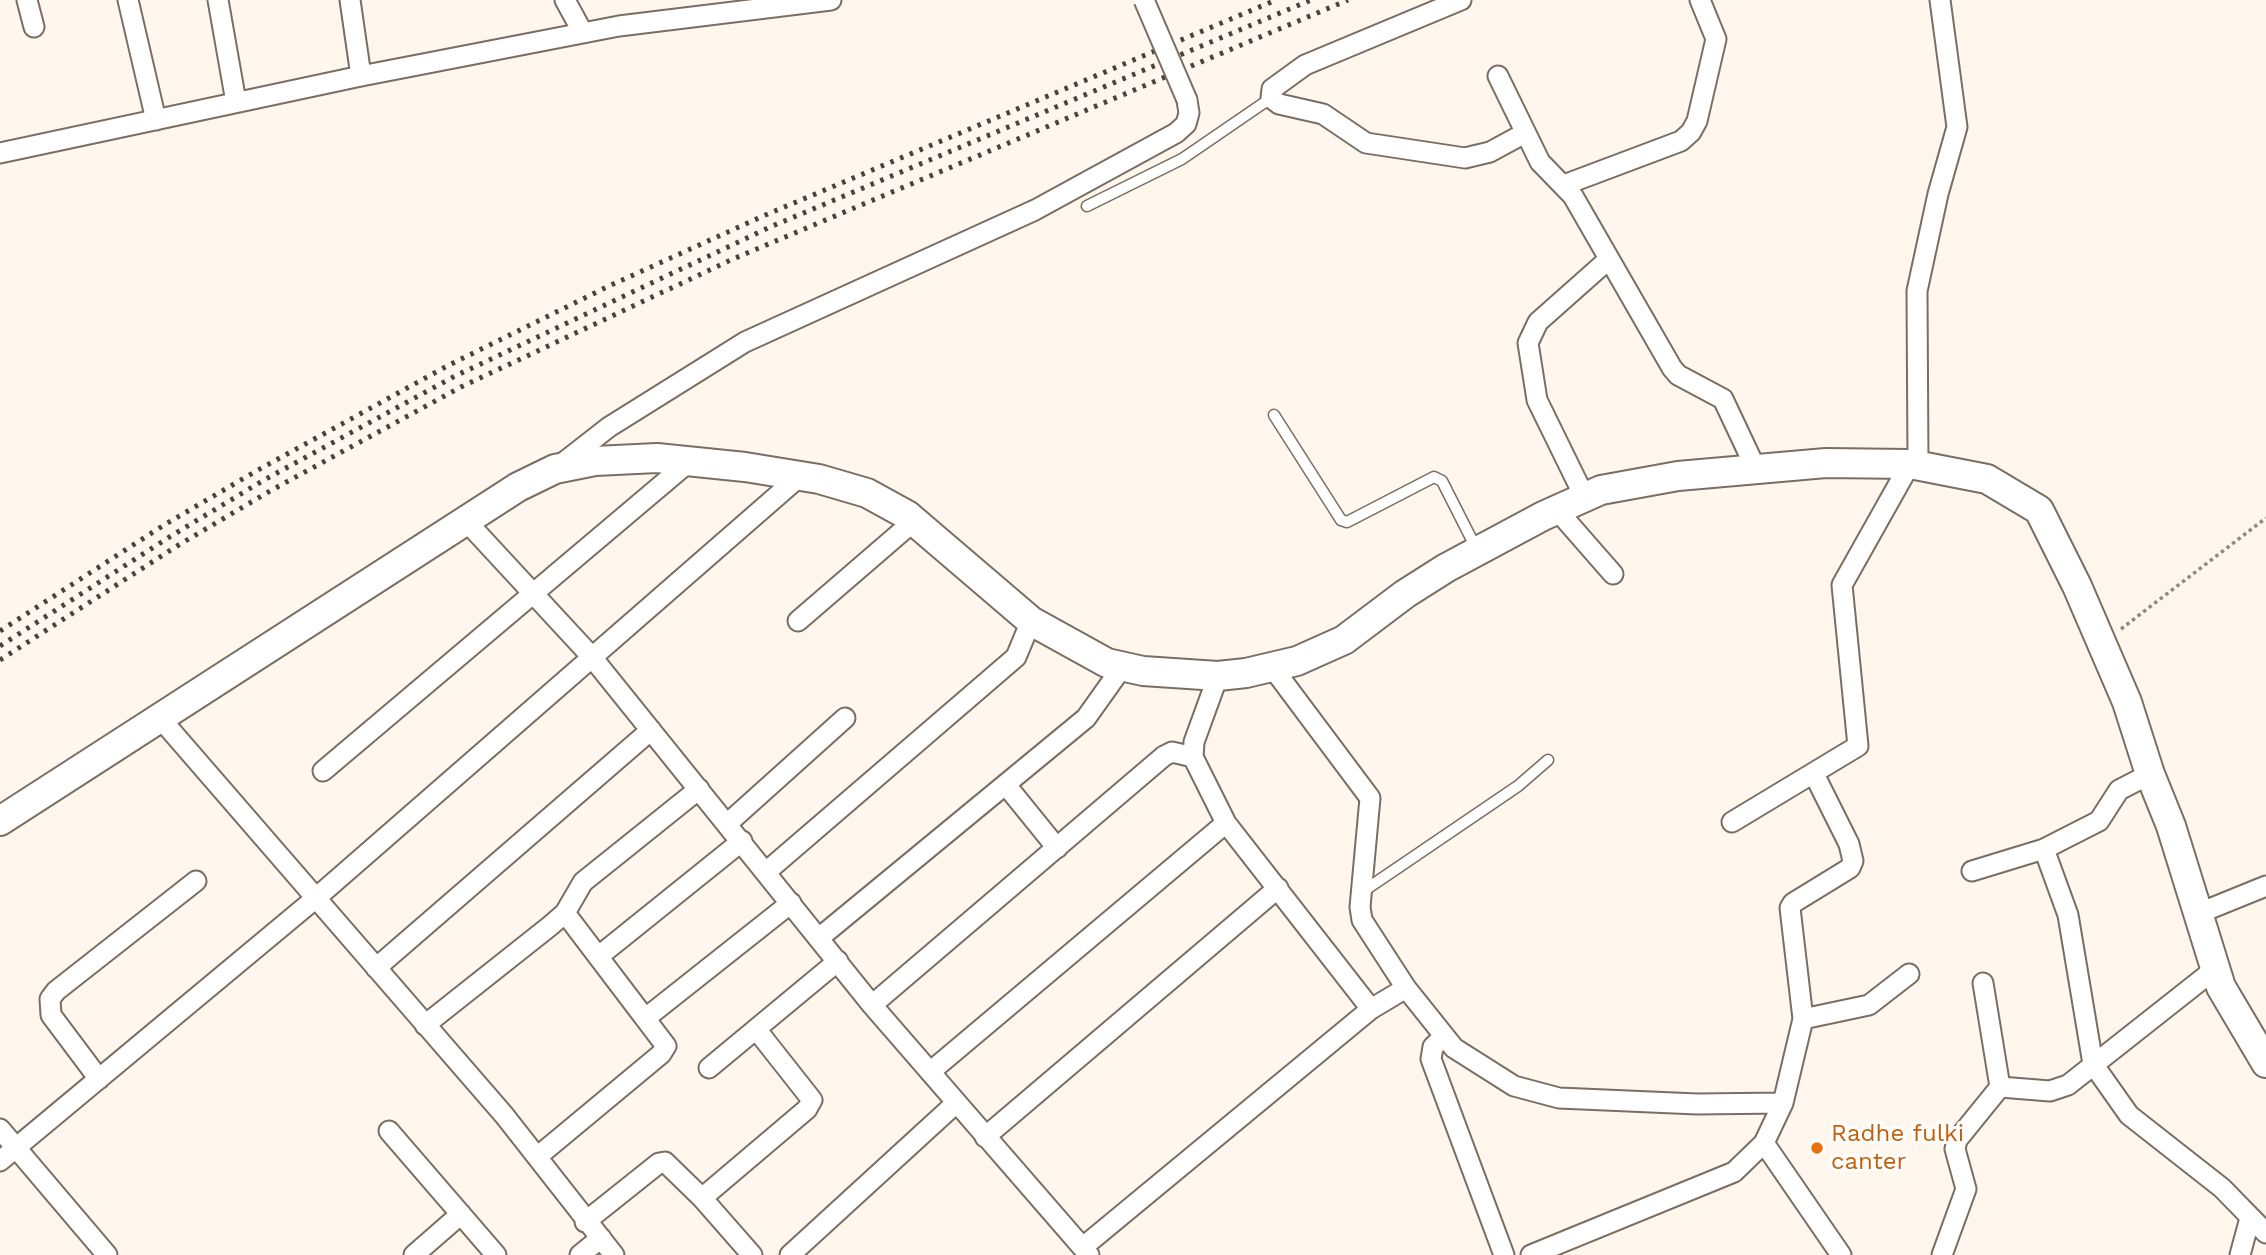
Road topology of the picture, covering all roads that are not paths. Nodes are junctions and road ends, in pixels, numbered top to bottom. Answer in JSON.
{"nodes":[{"id":1,"x":27,"y":0,"type":"edge"},
{"id":2,"x":128,"y":0,"type":"edge"},
{"id":3,"x":218,"y":0,"type":"edge"},
{"id":4,"x":350,"y":0,"type":"edge"},
{"id":5,"x":565,"y":0,"type":"edge"},
{"id":6,"x":831,"y":0,"type":"edge"},
{"id":7,"x":1144,"y":0,"type":"edge"},
{"id":8,"x":1461,"y":0,"type":"edge"},
{"id":9,"x":1700,"y":0,"type":"edge"},
{"id":10,"x":1940,"y":0,"type":"edge"},
{"id":11,"x":34,"y":27,"type":"dead end"},
{"id":12,"x":583,"y":33,"type":"junction"},
{"id":13,"x":361,"y":76,"type":"junction"},
{"id":14,"x":1497,"y":76,"type":"dead end"},
{"id":15,"x":1271,"y":98,"type":"junction"},
{"id":16,"x":236,"y":102,"type":"junction"},
{"id":17,"x":156,"y":120,"type":"junction"},
{"id":18,"x":1525,"y":133,"type":"junction"},
{"id":19,"x":0,"y":153,"type":"edge"},
{"id":20,"x":1564,"y":185,"type":"junction"},
{"id":21,"x":1087,"y":206,"type":"dead end"},
{"id":22,"x":1609,"y":258,"type":"junction"},
{"id":23,"x":1274,"y":415,"type":"dead end"},
{"id":24,"x":690,"y":461,"type":"junction"},
{"id":25,"x":1914,"y":464,"type":"junction"},
{"id":26,"x":555,"y":469,"type":"junction"},
{"id":27,"x":1756,"y":469,"type":"junction"},
{"id":28,"x":800,"y":476,"type":"junction"},
{"id":29,"x":1585,"y":498,"type":"junction"},
{"id":30,"x":1557,"y":510,"type":"junction"},
{"id":31,"x":914,"y":521,"type":"junction"},
{"id":32,"x":467,"y":522,"type":"junction"},
{"id":33,"x":1478,"y":551,"type":"junction"},
{"id":34,"x":1613,"y":574,"type":"dead end"},
{"id":35,"x":532,"y":594,"type":"junction"},
{"id":36,"x":798,"y":621,"type":"dead end"},
{"id":37,"x":1031,"y":621,"type":"junction"},
{"id":38,"x":591,"y":656,"type":"junction"},
{"id":39,"x":1123,"y":666,"type":"junction"},
{"id":40,"x":1272,"y":667,"type":"junction"},
{"id":41,"x":1218,"y":676,"type":"junction"},
{"id":42,"x":160,"y":718,"type":"junction"},
{"id":43,"x":845,"y":718,"type":"dead end"},
{"id":44,"x":651,"y":730,"type":"junction"},
{"id":45,"x":1193,"y":757,"type":"junction"},
{"id":46,"x":1548,"y":760,"type":"dead end"},
{"id":47,"x":323,"y":771,"type":"dead end"},
{"id":48,"x":1814,"y":774,"type":"junction"},
{"id":49,"x":2150,"y":774,"type":"junction"},
{"id":50,"x":1006,"y":785,"type":"junction"},
{"id":51,"x":699,"y":789,"type":"junction"},
{"id":52,"x":0,"y":821,"type":"edge"},
{"id":53,"x":1732,"y":822,"type":"dead end"},
{"id":54,"x":1226,"y":823,"type":"junction"},
{"id":55,"x":727,"y":824,"type":"junction"},
{"id":56,"x":742,"y":841,"type":"junction"},
{"id":57,"x":1057,"y":848,"type":"junction"},
{"id":58,"x":2044,"y":849,"type":"junction"},
{"id":59,"x":1972,"y":871,"type":"dead end"},
{"id":60,"x":766,"y":872,"type":"junction"},
{"id":61,"x":196,"y":881,"type":"dead end"},
{"id":62,"x":2266,"y":886,"type":"edge"},
{"id":63,"x":1278,"y":888,"type":"junction"},
{"id":64,"x":1361,"y":892,"type":"junction"},
{"id":65,"x":316,"y":898,"type":"junction"},
{"id":66,"x":792,"y":903,"type":"junction"},
{"id":67,"x":565,"y":913,"type":"junction"},
{"id":68,"x":2197,"y":914,"type":"junction"},
{"id":69,"x":819,"y":938,"type":"junction"},
{"id":70,"x":599,"y":956,"type":"junction"},
{"id":71,"x":838,"y":961,"type":"junction"},
{"id":72,"x":376,"y":968,"type":"junction"},
{"id":73,"x":2215,"y":969,"type":"junction"},
{"id":74,"x":1909,"y":974,"type":"dead end"},
{"id":75,"x":1983,"y":983,"type":"dead end"},
{"id":76,"x":1406,"y":988,"type":"junction"},
{"id":77,"x":872,"y":1005,"type":"junction"},
{"id":78,"x":1371,"y":1009,"type":"junction"},
{"id":79,"x":647,"y":1017,"type":"junction"},
{"id":80,"x":1803,"y":1019,"type":"junction"},
{"id":81,"x":425,"y":1026,"type":"junction"},
{"id":82,"x":756,"y":1029,"type":"junction"},
{"id":83,"x":1443,"y":1037,"type":"junction"},
{"id":84,"x":2266,"y":1063,"type":"edge"},
{"id":85,"x":2093,"y":1064,"type":"junction"},
{"id":86,"x":709,"y":1068,"type":"dead end"},
{"id":87,"x":930,"y":1072,"type":"junction"},
{"id":88,"x":99,"y":1079,"type":"junction"},
{"id":89,"x":2000,"y":1087,"type":"junction"},
{"id":90,"x":1783,"y":1102,"type":"junction"},
{"id":91,"x":955,"y":1104,"type":"junction"},
{"id":92,"x":0,"y":1129,"type":"edge"},
{"id":93,"x":389,"y":1131,"type":"dead end"},
{"id":94,"x":985,"y":1137,"type":"junction"},
{"id":95,"x":1764,"y":1143,"type":"junction"},
{"id":96,"x":16,"y":1148,"type":"junction"},
{"id":97,"x":537,"y":1157,"type":"junction"},
{"id":98,"x":0,"y":1161,"type":"edge"},
{"id":99,"x":702,"y":1198,"type":"junction"},
{"id":100,"x":461,"y":1214,"type":"junction"},
{"id":101,"x":2250,"y":1218,"type":"junction"},
{"id":102,"x":585,"y":1222,"type":"junction"},
{"id":103,"x":2266,"y":1233,"type":"edge"},
{"id":104,"x":601,"y":1238,"type":"junction"},
{"id":105,"x":1086,"y":1251,"type":"edge"},
{"id":106,"x":107,"y":1255,"type":"edge"},
{"id":107,"x":414,"y":1255,"type":"edge"},
{"id":108,"x":496,"y":1255,"type":"edge"},
{"id":109,"x":580,"y":1255,"type":"edge"},
{"id":110,"x":614,"y":1255,"type":"edge"},
{"id":111,"x":752,"y":1255,"type":"edge"},
{"id":112,"x":790,"y":1255,"type":"edge"},
{"id":113,"x":1504,"y":1255,"type":"edge"},
{"id":114,"x":1531,"y":1255,"type":"edge"},
{"id":115,"x":1841,"y":1255,"type":"edge"},
{"id":116,"x":1942,"y":1255,"type":"edge"},
{"id":117,"x":2240,"y":1255,"type":"edge"}],
"edges":[{"from":1,"to":11,"type":"street"},
{"from":2,"to":17,"type":"street"},
{"from":3,"to":16,"type":"street"},
{"from":4,"to":13,"type":"street"},
{"from":5,"to":12,"type":"street"},
{"from":6,"to":12,"type":"street"},
{"from":7,"to":26,"type":"street","bridge":true},
{"from":8,"to":15,"type":"street"},
{"from":9,"to":20,"type":"street"},
{"from":10,"to":25,"type":"street"},
{"from":12,"to":13,"type":"street"},
{"from":13,"to":16,"type":"street"},
{"from":14,"to":18,"type":"street"},
{"from":15,"to":18,"type":"street"},
{"from":15,"to":21,"type":"lane"},
{"from":16,"to":17,"type":"street"},
{"from":17,"to":19,"type":"street"},
{"from":18,"to":20,"type":"street"},
{"from":20,"to":22,"type":"street"},
{"from":22,"to":27,"type":"street"},
{"from":22,"to":29,"type":"street"},
{"from":23,"to":33,"type":"lane"},
{"from":24,"to":26,"type":"main road"},
{"from":24,"to":28,"type":"main road"},
{"from":24,"to":35,"type":"street"},
{"from":25,"to":27,"type":"main road"},
{"from":25,"to":48,"type":"street"},
{"from":25,"to":49,"type":"main road"},
{"from":26,"to":32,"type":"main road"},
{"from":27,"to":29,"type":"main road"},
{"from":28,"to":31,"type":"main road"},
{"from":28,"to":38,"type":"street"},
{"from":29,"to":30,"type":"main road"},
{"from":30,"to":33,"type":"main road"},
{"from":30,"to":34,"type":"street"},
{"from":31,"to":36,"type":"street"},
{"from":31,"to":37,"type":"main road"},
{"from":32,"to":35,"type":"street"},
{"from":32,"to":42,"type":"main road"},
{"from":33,"to":40,"type":"main road"},
{"from":35,"to":38,"type":"street"},
{"from":35,"to":47,"type":"street"},
{"from":37,"to":39,"type":"main road"},
{"from":37,"to":60,"type":"street"},
{"from":38,"to":44,"type":"street"},
{"from":38,"to":65,"type":"street"},
{"from":39,"to":41,"type":"main road"},
{"from":39,"to":50,"type":"street"},
{"from":40,"to":41,"type":"main road"},
{"from":40,"to":64,"type":"street"},
{"from":41,"to":45,"type":"street"},
{"from":42,"to":52,"type":"main road"},
{"from":42,"to":65,"type":"street"},
{"from":43,"to":55,"type":"street"},
{"from":44,"to":51,"type":"street"},
{"from":44,"to":72,"type":"street"},
{"from":45,"to":54,"type":"street"},
{"from":45,"to":57,"type":"street"},
{"from":46,"to":64,"type":"lane"},
{"from":48,"to":53,"type":"street"},
{"from":48,"to":80,"type":"street"},
{"from":49,"to":58,"type":"street"},
{"from":49,"to":68,"type":"main road"},
{"from":50,"to":57,"type":"street"},
{"from":50,"to":69,"type":"street"},
{"from":51,"to":55,"type":"street"},
{"from":51,"to":67,"type":"street"},
{"from":54,"to":63,"type":"street"},
{"from":54,"to":87,"type":"street"},
{"from":55,"to":56,"type":"street"},
{"from":56,"to":60,"type":"street"},
{"from":56,"to":70,"type":"street"},
{"from":57,"to":77,"type":"street"},
{"from":58,"to":59,"type":"street"},
{"from":58,"to":85,"type":"street"},
{"from":60,"to":66,"type":"street"},
{"from":61,"to":88,"type":"street"},
{"from":62,"to":68,"type":"street"},
{"from":63,"to":78,"type":"street"},
{"from":63,"to":94,"type":"street"},
{"from":64,"to":76,"type":"street"},
{"from":65,"to":72,"type":"street"},
{"from":65,"to":88,"type":"street"},
{"from":66,"to":69,"type":"street"},
{"from":66,"to":79,"type":"street"},
{"from":67,"to":70,"type":"street"},
{"from":67,"to":81,"type":"street"},
{"from":68,"to":73,"type":"main road"},
{"from":69,"to":71,"type":"street"},
{"from":70,"to":79,"type":"street"},
{"from":71,"to":77,"type":"street"},
{"from":71,"to":82,"type":"street"},
{"from":72,"to":81,"type":"street"},
{"from":73,"to":84,"type":"main road"},
{"from":73,"to":85,"type":"street"},
{"from":74,"to":80,"type":"street"},
{"from":75,"to":89,"type":"street"},
{"from":76,"to":78,"type":"street"},
{"from":76,"to":83,"type":"street"},
{"from":77,"to":87,"type":"street"},
{"from":78,"to":105,"type":"street"},
{"from":79,"to":97,"type":"street"},
{"from":80,"to":90,"type":"street"},
{"from":81,"to":97,"type":"street"},
{"from":82,"to":86,"type":"street"},
{"from":82,"to":99,"type":"street"},
{"from":83,"to":90,"type":"street"},
{"from":83,"to":113,"type":"street"},
{"from":85,"to":89,"type":"street"},
{"from":85,"to":101,"type":"street"},
{"from":87,"to":91,"type":"street"},
{"from":88,"to":96,"type":"street"},
{"from":89,"to":116,"type":"street"},
{"from":90,"to":95,"type":"street"},
{"from":91,"to":94,"type":"street"},
{"from":91,"to":112,"type":"street"},
{"from":92,"to":96,"type":"street"},
{"from":93,"to":100,"type":"street"},
{"from":94,"to":105,"type":"street"},
{"from":95,"to":114,"type":"street"},
{"from":95,"to":115,"type":"street"},
{"from":96,"to":98,"type":"street"},
{"from":96,"to":106,"type":"street"},
{"from":97,"to":102,"type":"street"},
{"from":99,"to":102,"type":"street"},
{"from":99,"to":111,"type":"street"},
{"from":100,"to":107,"type":"street"},
{"from":100,"to":108,"type":"street"},
{"from":101,"to":103,"type":"street"},
{"from":101,"to":117,"type":"street"},
{"from":102,"to":104,"type":"street"},
{"from":104,"to":109,"type":"street"},
{"from":104,"to":110,"type":"street"}]}
